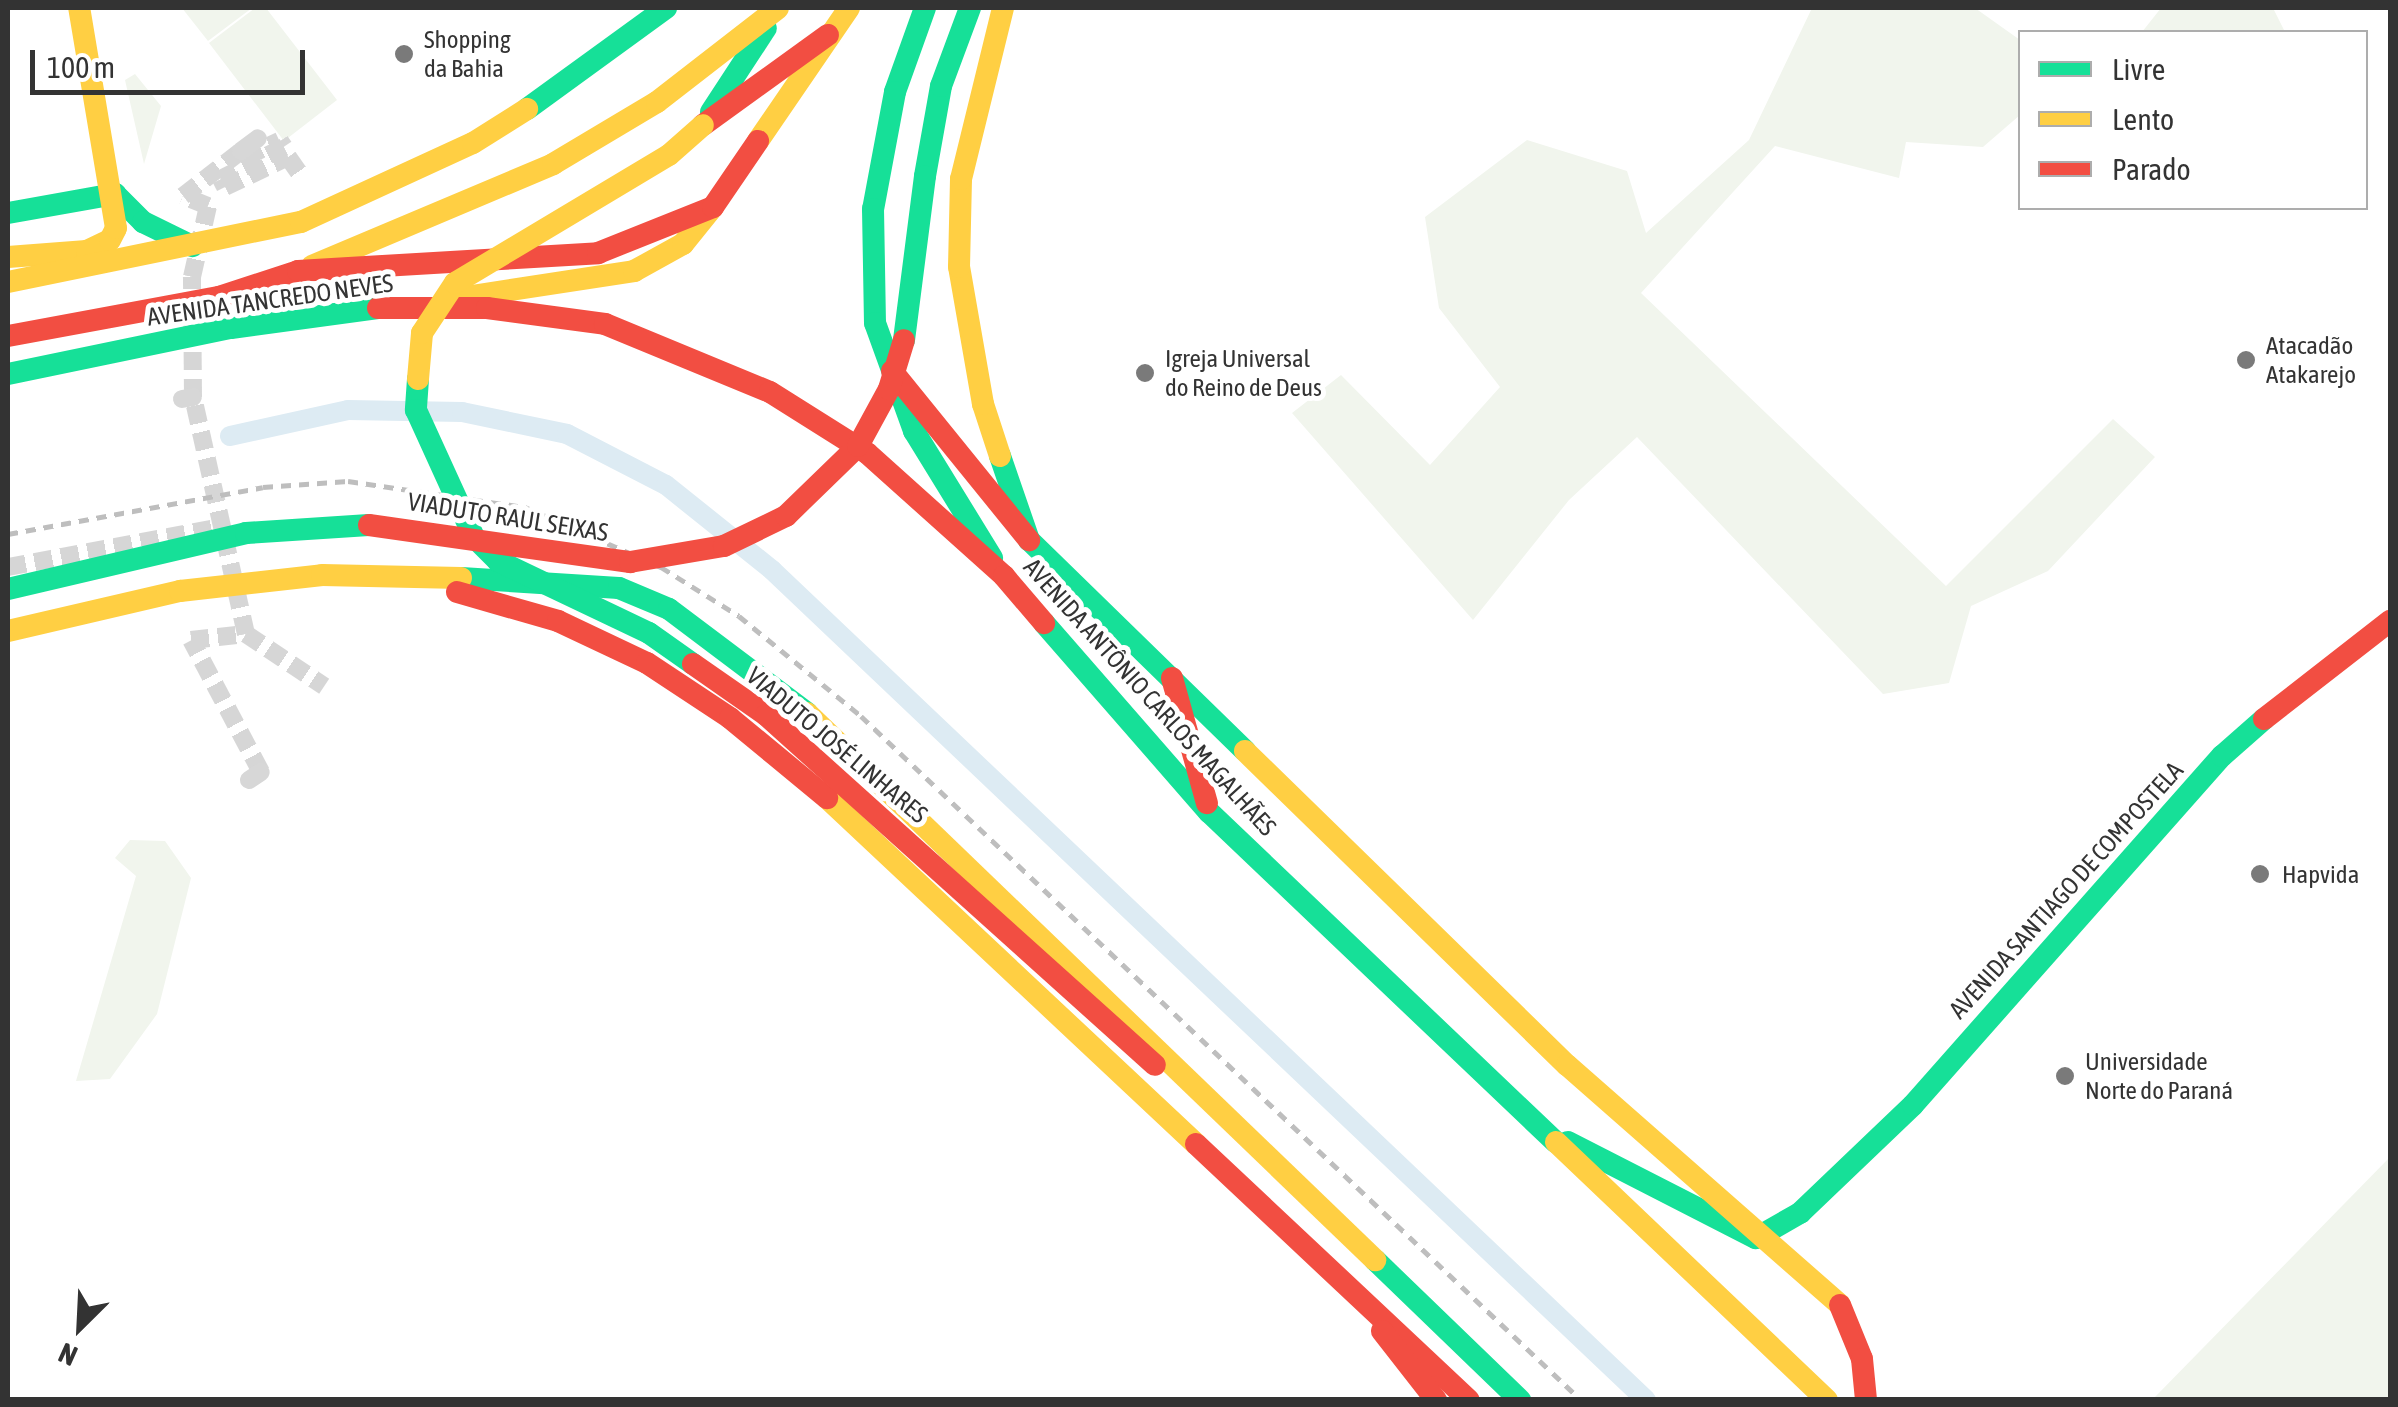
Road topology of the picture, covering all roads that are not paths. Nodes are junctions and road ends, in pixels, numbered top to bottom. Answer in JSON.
{"nodes":[{"id":1,"x":79,"y":8,"type":"edge"},
{"id":2,"x":666,"y":8,"type":"edge"},
{"id":3,"x":778,"y":8,"type":"edge"},
{"id":4,"x":849,"y":8,"type":"edge"},
{"id":5,"x":925,"y":8,"type":"edge"},
{"id":6,"x":970,"y":8,"type":"edge"},
{"id":7,"x":1003,"y":8,"type":"edge"},
{"id":8,"x":832,"y":32,"type":"junction"},
{"id":9,"x":703,"y":124,"type":"junction"},
{"id":10,"x":258,"y":138,"type":"dead end"},
{"id":11,"x":241,"y":151,"type":"dead end"},
{"id":12,"x":114,"y":194,"type":"junction"},
{"id":13,"x":713,"y":207,"type":"junction"},
{"id":14,"x":8,"y":213,"type":"edge"},
{"id":15,"x":194,"y":248,"type":"junction"},
{"id":16,"x":8,"y":257,"type":"edge"},
{"id":17,"x":298,"y":272,"type":"junction"},
{"id":18,"x":8,"y":282,"type":"edge"},
{"id":19,"x":420,"y":308,"type":"junction"},
{"id":20,"x":8,"y":336,"type":"edge"},
{"id":21,"x":885,"y":365,"type":"junction"},
{"id":22,"x":8,"y":374,"type":"edge"},
{"id":23,"x":1029,"y":540,"type":"junction"},
{"id":24,"x":354,"y":576,"type":"junction"},
{"id":25,"x":1004,"y":576,"type":"junction"},
{"id":26,"x":8,"y":589,"type":"edge"},
{"id":27,"x":2390,"y":621,"type":"edge"},
{"id":28,"x":8,"y":631,"type":"edge"},
{"id":29,"x":1172,"y":678,"type":"junction"},
{"id":30,"x":1209,"y":812,"type":"junction"},
{"id":31,"x":1155,"y":1065,"type":"junction"},
{"id":32,"x":1205,"y":1092,"type":"junction"},
{"id":33,"x":1162,"y":1114,"type":"junction"},
{"id":34,"x":1524,"y":1117,"type":"junction"},
{"id":35,"x":1800,"y":1213,"type":"junction"},
{"id":36,"x":1756,"y":1238,"type":"junction"},
{"id":37,"x":1785,"y":1260,"type":"junction"},
{"id":38,"x":1358,"y":1300,"type":"junction"},
{"id":39,"x":1436,"y":1400,"type":"edge"},
{"id":40,"x":1468,"y":1400,"type":"edge"},
{"id":41,"x":1520,"y":1400,"type":"edge"},
{"id":42,"x":1827,"y":1400,"type":"edge"},
{"id":43,"x":1866,"y":1400,"type":"edge"}],
"edges":[{"from":1,"to":12,"type":"main road"},
{"from":2,"to":15,"type":"main road"},
{"from":3,"to":9,"type":"main road"},
{"from":3,"to":17,"type":"main road","name":"AVENIDA TANCREDO NEVES"},
{"from":4,"to":8,"type":"main road"},
{"from":5,"to":21,"type":"main road","name":"AVENIDA ANTÔNIO CARLOS MAGALHÃES"},
{"from":6,"to":26,"type":"main road","name":"VIADUTO RAUL SEIXAS","bridge":true},
{"from":7,"to":23,"type":"main road","name":"AVENIDA ANTÔNIO CARLOS MAGALHÃES"},
{"from":8,"to":9,"type":"main road"},
{"from":8,"to":13,"type":"main road"},
{"from":9,"to":31,"type":"main road","name":"VIADUTO JOSÉ LINHARES","bridge":true},
{"from":10,"to":11,"type":"street"},
{"from":12,"to":14,"type":"main road"},
{"from":12,"to":15,"type":"main road"},
{"from":12,"to":16,"type":"main road"},
{"from":13,"to":17,"type":"main road"},
{"from":13,"to":19,"type":"main road"},
{"from":15,"to":18,"type":"main road"},
{"from":17,"to":20,"type":"main road","name":"AVENIDA TANCREDO NEVES"},
{"from":19,"to":22,"type":"main road","name":"AVENIDA TANCREDO NEVES"},
{"from":19,"to":25,"type":"main road","name":"AVENIDA TANCREDO NEVES"},
{"from":21,"to":23,"type":"main road"},
{"from":21,"to":25,"type":"main road","name":"AVENIDA ANTÔNIO CARLOS MAGALHÃES"},
{"from":23,"to":29,"type":"main road","name":"AVENIDA ANTÔNIO CARLOS MAGALHÃES"},
{"from":24,"to":28,"type":"main road"},
{"from":24,"to":32,"type":"main road"},
{"from":24,"to":33,"type":"main road"},
{"from":25,"to":30,"type":"main road","name":"AVENIDA ANTÔNIO CARLOS MAGALHÃES"},
{"from":27,"to":35,"type":"main road","name":"AVENIDA SANTIAGO DE COMPOSTELA"},
{"from":29,"to":30,"type":"main road"},
{"from":29,"to":36,"type":"main road","name":"AVENIDA ANTÔNIO CARLOS MAGALHÃES"},
{"from":30,"to":34,"type":"main road","name":"AVENIDA ANTÔNIO CARLOS MAGALHÃES"},
{"from":31,"to":32,"type":"main road","name":"VIADUTO JOSÉ LINHARES"},
{"from":31,"to":33,"type":"main road"},
{"from":32,"to":41,"type":"main road"},
{"from":33,"to":38,"type":"main road"},
{"from":34,"to":36,"type":"main road"},
{"from":34,"to":42,"type":"main road","name":"AVENIDA ANTÔNIO CARLOS MAGALHÃES"},
{"from":35,"to":36,"type":"main road","name":"AVENIDA SANTIAGO DE COMPOSTELA"},
{"from":35,"to":37,"type":"main road","name":"AVENIDA SANTIAGO DE COMPOSTELA"},
{"from":36,"to":37,"type":"main road","name":"AVENIDA ANTÔNIO CARLOS MAGALHÃES"},
{"from":37,"to":43,"type":"main road","name":"AVENIDA ANTÔNIO CARLOS MAGALHÃES"},
{"from":38,"to":39,"type":"main road"},
{"from":38,"to":40,"type":"main road"}]}
